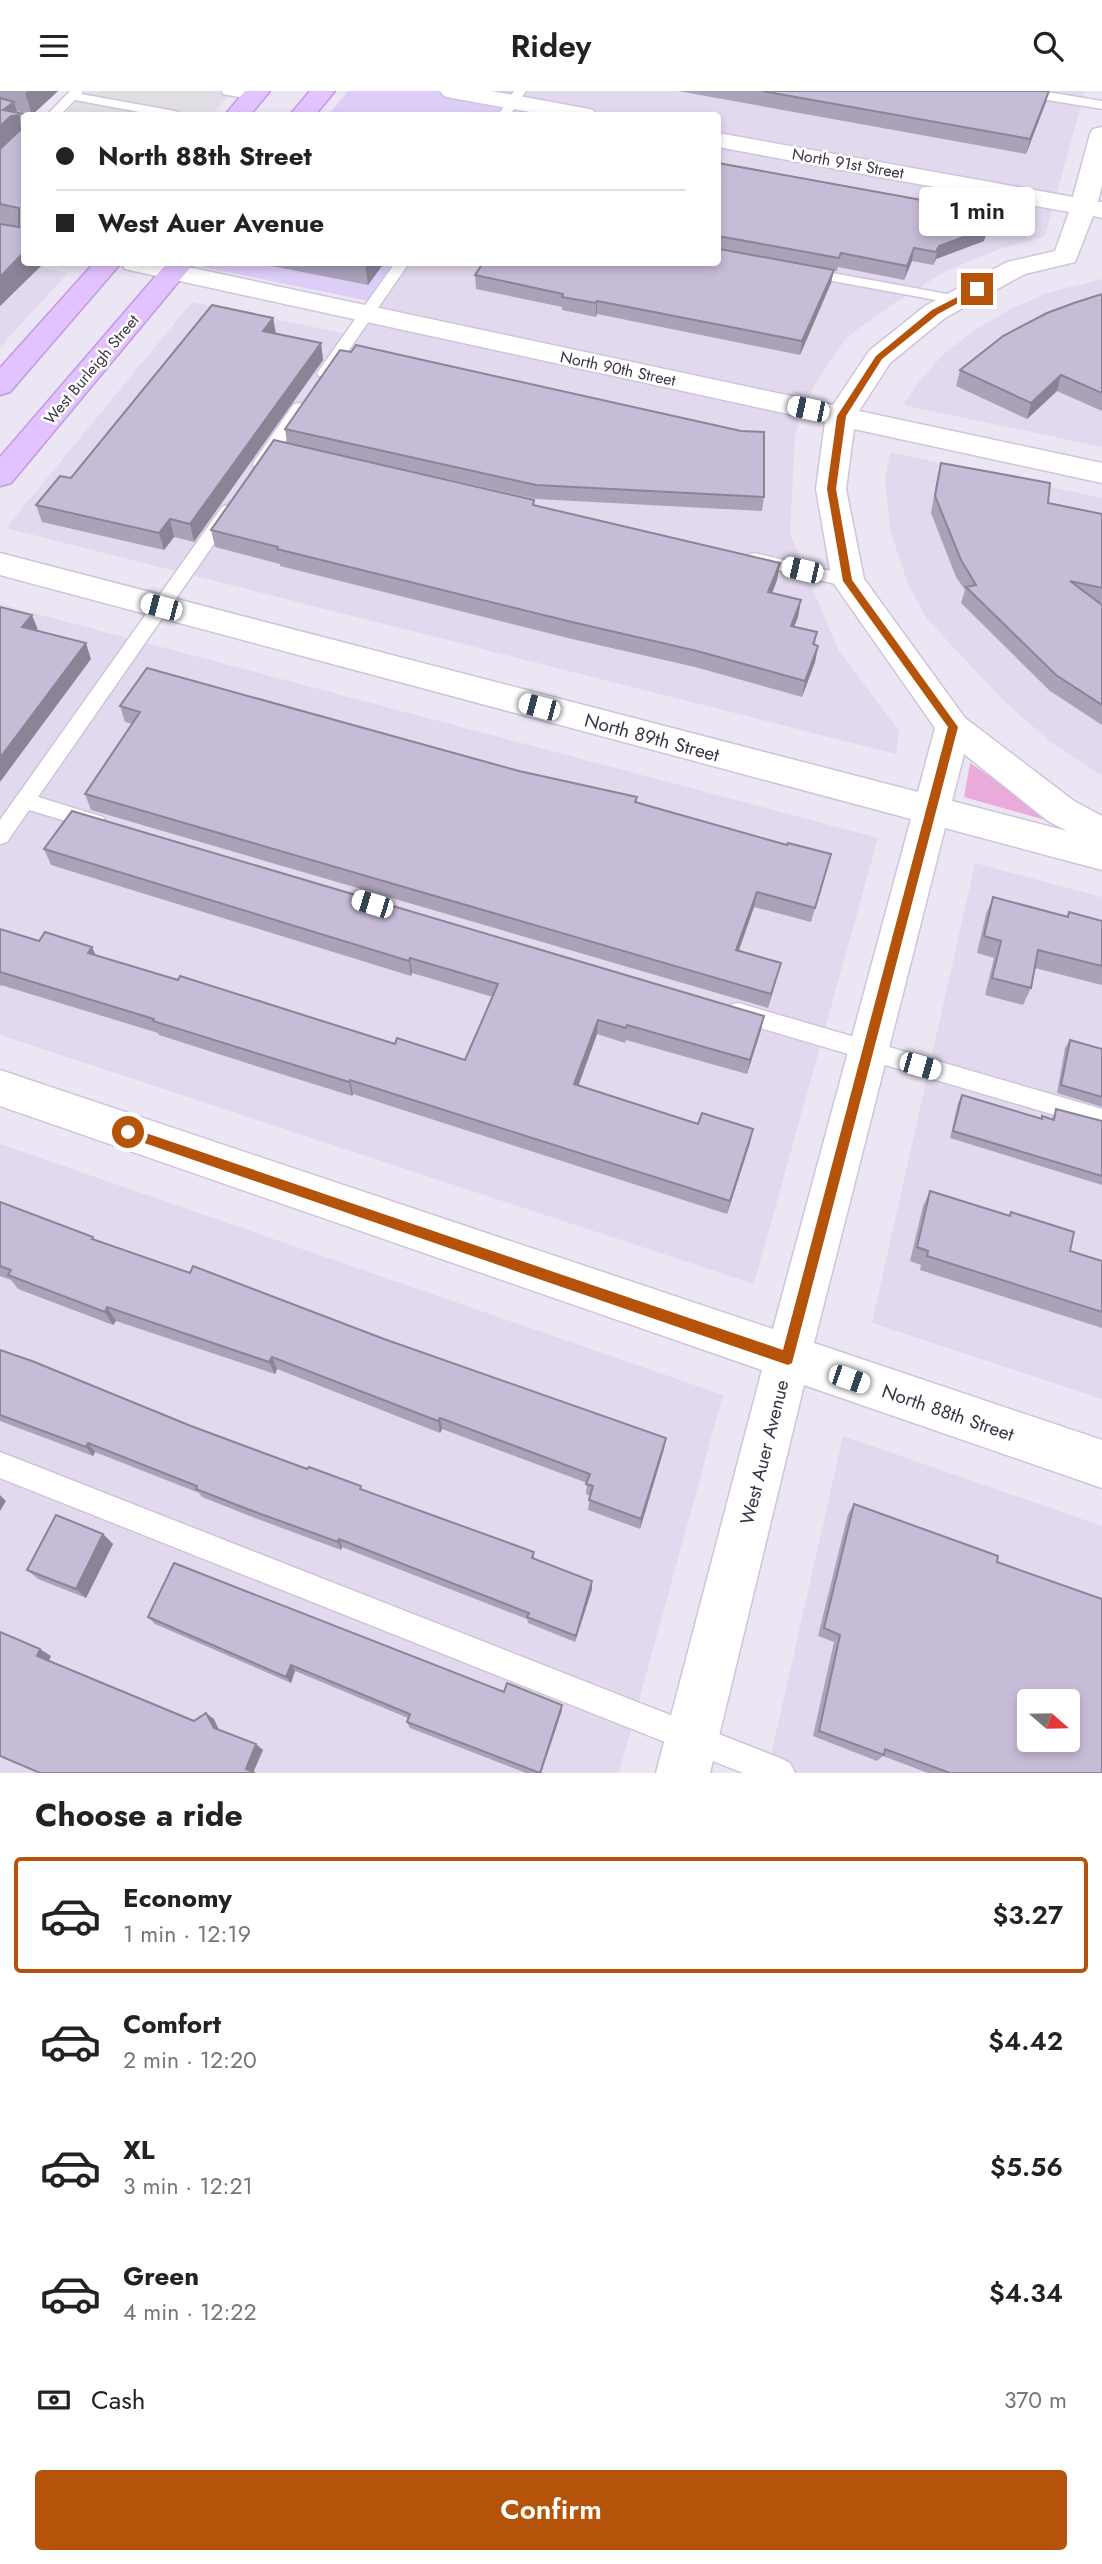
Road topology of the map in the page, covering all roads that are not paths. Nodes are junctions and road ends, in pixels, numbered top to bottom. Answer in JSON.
{"nodes":[{"id":1,"x":228,"y":91,"type":"edge"},
{"id":2,"x":323,"y":91,"type":"edge"},
{"id":3,"x":452,"y":91,"type":"edge"},
{"id":4,"x":1018,"y":91,"type":"edge"},
{"id":5,"x":256,"y":93,"type":"edge"},
{"id":6,"x":75,"y":94,"type":"edge"},
{"id":7,"x":512,"y":103,"type":"edge"},
{"id":8,"x":1102,"y":105,"type":"edge"},
{"id":9,"x":56,"y":112,"type":"edge"},
{"id":10,"x":161,"y":112,"type":"edge"},
{"id":11,"x":240,"y":112,"type":"edge"},
{"id":12,"x":305,"y":112,"type":"edge"},
{"id":13,"x":566,"y":112,"type":"edge"},
{"id":14,"x":1102,"y":134,"type":"edge"},
{"id":15,"x":721,"y":141,"type":"edge"},
{"id":16,"x":1093,"y":208,"type":"edge"},
{"id":17,"x":105,"y":266,"type":"edge"},
{"id":18,"x":400,"y":266,"type":"edge"},
{"id":19,"x":178,"y":267,"type":"edge"},
{"id":20,"x":796,"y":270,"type":"edge"},
{"id":21,"x":958,"y":300,"type":"junction"},
{"id":22,"x":366,"y":314,"type":"junction"},
{"id":23,"x":0,"y":386,"type":"edge"},
{"id":24,"x":841,"y":416,"type":"junction"},
{"id":25,"x":1102,"y":473,"type":"edge"},
{"id":26,"x":0,"y":476,"type":"edge"},
{"id":27,"x":250,"y":480,"type":"edge"},
{"id":28,"x":235,"y":501,"type":"edge"},
{"id":29,"x":734,"y":555,"type":"edge"},
{"id":30,"x":0,"y":564,"type":"edge"},
{"id":31,"x":848,"y":581,"type":"junction"},
{"id":32,"x":161,"y":607,"type":"junction"},
{"id":33,"x":953,"y":727,"type":"junction"},
{"id":34,"x":24,"y":801,"type":"junction"},
{"id":35,"x":933,"y":811,"type":"junction"},
{"id":36,"x":118,"y":828,"type":"edge"},
{"id":37,"x":1102,"y":833,"type":"edge"},
{"id":38,"x":0,"y":836,"type":"edge"},
{"id":39,"x":1102,"y":855,"type":"edge"},
{"id":40,"x":719,"y":1006,"type":"edge"},
{"id":41,"x":869,"y":1051,"type":"junction"},
{"id":42,"x":0,"y":1088,"type":"edge"},
{"id":43,"x":1102,"y":1119,"type":"edge"},
{"id":44,"x":788,"y":1358,"type":"junction"},
{"id":45,"x":1102,"y":1464,"type":"edge"},
{"id":46,"x":0,"y":1465,"type":"edge"},
{"id":47,"x":687,"y":1756,"type":"edge"},
{"id":48,"x":780,"y":1773,"type":"edge"}],
"edges":[{"from":1,"to":5,"type":"lane"},
{"from":2,"to":12,"type":"main road"},
{"from":3,"to":7,"type":"street"},
{"from":4,"to":8,"type":"lane"},
{"from":5,"to":11,"type":"main road"},
{"from":6,"to":9,"type":"lane"},
{"from":6,"to":10,"type":"lane"},
{"from":7,"to":13,"type":"street"},
{"from":14,"to":16,"type":"street"},
{"from":15,"to":16,"type":"street","name":"North 91st Street"},
{"from":16,"to":21,"type":"street"},
{"from":17,"to":23,"type":"main road"},
{"from":18,"to":22,"type":"lane"},
{"from":19,"to":22,"type":"street","name":"North 90th Street"},
{"from":19,"to":26,"type":"main road","name":"West Burleigh Street"},
{"from":20,"to":21,"type":"lane"},
{"from":21,"to":24,"type":"street"},
{"from":22,"to":24,"type":"street","name":"North 90th Street"},
{"from":22,"to":27,"type":"lane"},
{"from":24,"to":25,"type":"street","name":"North 90th Street"},
{"from":24,"to":31,"type":"street"},
{"from":28,"to":32,"type":"lane"},
{"from":29,"to":31,"type":"lane"},
{"from":30,"to":32,"type":"street","name":"North 89th Street"},
{"from":31,"to":33,"type":"street"},
{"from":32,"to":34,"type":"lane"},
{"from":32,"to":35,"type":"street","name":"North 89th Street"},
{"from":33,"to":35,"type":"street","name":"West Auer Avenue"},
{"from":33,"to":37,"type":"street"},
{"from":34,"to":36,"type":"lane"},
{"from":34,"to":38,"type":"lane"},
{"from":35,"to":39,"type":"street","name":"North 89th Street"},
{"from":35,"to":41,"type":"street","name":"West Auer Avenue"},
{"from":40,"to":41,"type":"lane"},
{"from":41,"to":43,"type":"lane"},
{"from":41,"to":44,"type":"street","name":"West Auer Avenue"},
{"from":42,"to":44,"type":"street","name":"North 88th Street"},
{"from":44,"to":45,"type":"street","name":"North 88th Street"},
{"from":44,"to":47,"type":"street","name":"West Auer Avenue"},
{"from":46,"to":47,"type":"lane"},
{"from":47,"to":48,"type":"lane"}]}
